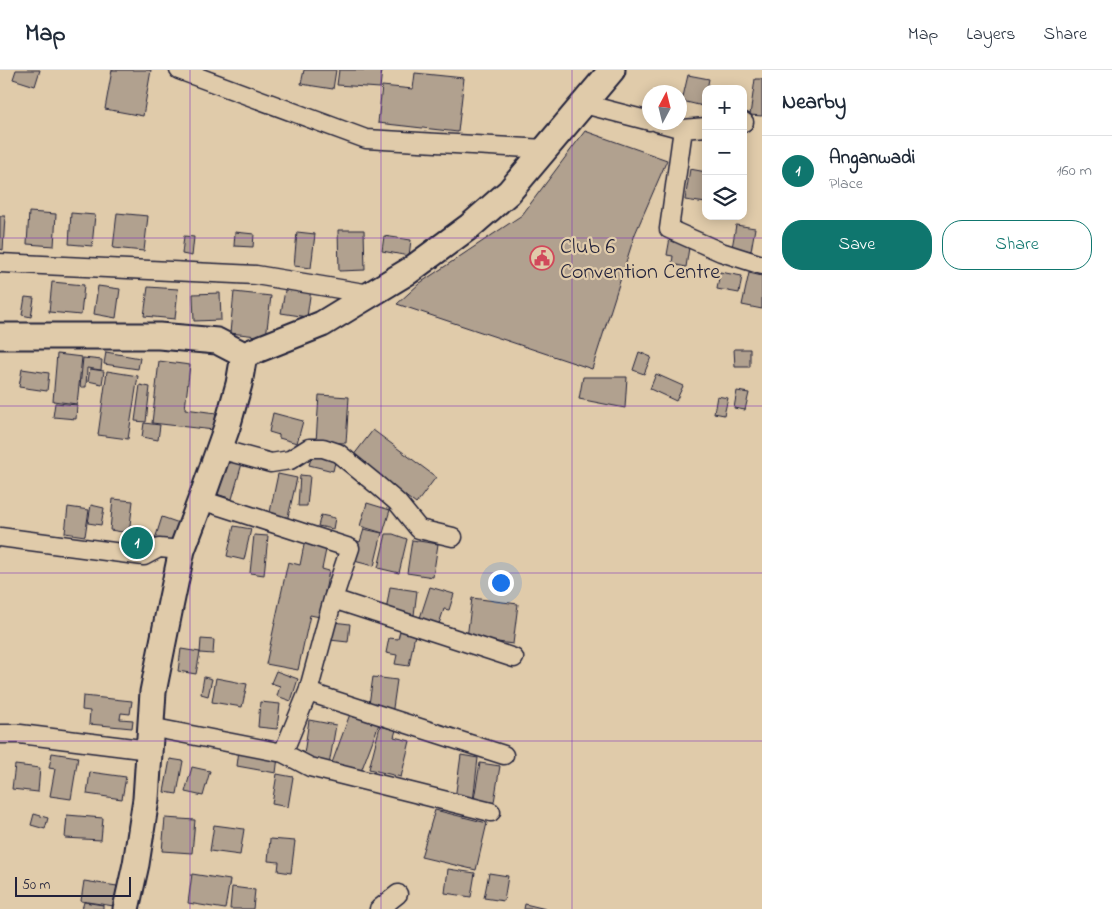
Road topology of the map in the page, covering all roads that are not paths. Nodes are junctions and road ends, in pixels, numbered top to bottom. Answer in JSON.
{"nodes":[{"id":1,"x":179,"y":70,"type":"edge"},
{"id":2,"x":612,"y":70,"type":"edge"},
{"id":3,"x":584,"y":104,"type":"junction"},
{"id":4,"x":642,"y":119,"type":"edge"},
{"id":5,"x":702,"y":127,"type":"edge"},
{"id":6,"x":687,"y":128,"type":"edge"},
{"id":7,"x":683,"y":130,"type":"edge"},
{"id":8,"x":545,"y":149,"type":"junction"},
{"id":9,"x":0,"y":263,"type":"edge"},
{"id":10,"x":762,"y":265,"type":"edge"},
{"id":11,"x":370,"y":294,"type":"junction"},
{"id":12,"x":0,"y":336,"type":"edge"},
{"id":13,"x":244,"y":355,"type":"junction"},
{"id":14,"x":219,"y":449,"type":"junction"},
{"id":15,"x":201,"y":500,"type":"junction"},
{"id":16,"x":0,"y":536,"type":"edge"},
{"id":17,"x":453,"y":538,"type":"dead end"},
{"id":18,"x":182,"y":550,"type":"junction"},
{"id":19,"x":333,"y":599,"type":"junction"},
{"id":20,"x":514,"y":658,"type":"dead end"},
{"id":21,"x":308,"y":692,"type":"junction"},
{"id":22,"x":0,"y":734,"type":"edge"},
{"id":23,"x":150,"y":738,"type":"junction"},
{"id":24,"x":283,"y":753,"type":"junction"},
{"id":25,"x":504,"y":755,"type":"dead end"},
{"id":26,"x":491,"y":812,"type":"dead end"},
{"id":27,"x":398,"y":894,"type":"dead end"},
{"id":28,"x":126,"y":909,"type":"edge"},
{"id":29,"x":379,"y":909,"type":"edge"}],
"edges":[{"from":1,"to":8,"type":"street"},
{"from":2,"to":3,"type":"street"},
{"from":3,"to":4,"type":"street"},
{"from":3,"to":8,"type":"street"},
{"from":5,"to":6,"type":"street"},
{"from":7,"to":10,"type":"street"},
{"from":8,"to":11,"type":"street"},
{"from":9,"to":11,"type":"street"},
{"from":11,"to":13,"type":"street"},
{"from":12,"to":13,"type":"street"},
{"from":13,"to":14,"type":"street"},
{"from":14,"to":15,"type":"street"},
{"from":14,"to":17,"type":"street"},
{"from":15,"to":18,"type":"street"},
{"from":15,"to":19,"type":"street"},
{"from":16,"to":18,"type":"street"},
{"from":18,"to":23,"type":"street"},
{"from":19,"to":20,"type":"street"},
{"from":19,"to":21,"type":"street"},
{"from":21,"to":24,"type":"street"},
{"from":21,"to":25,"type":"street"},
{"from":22,"to":23,"type":"street"},
{"from":23,"to":24,"type":"street"},
{"from":23,"to":28,"type":"street"},
{"from":24,"to":26,"type":"street"},
{"from":27,"to":29,"type":"street"}]}
